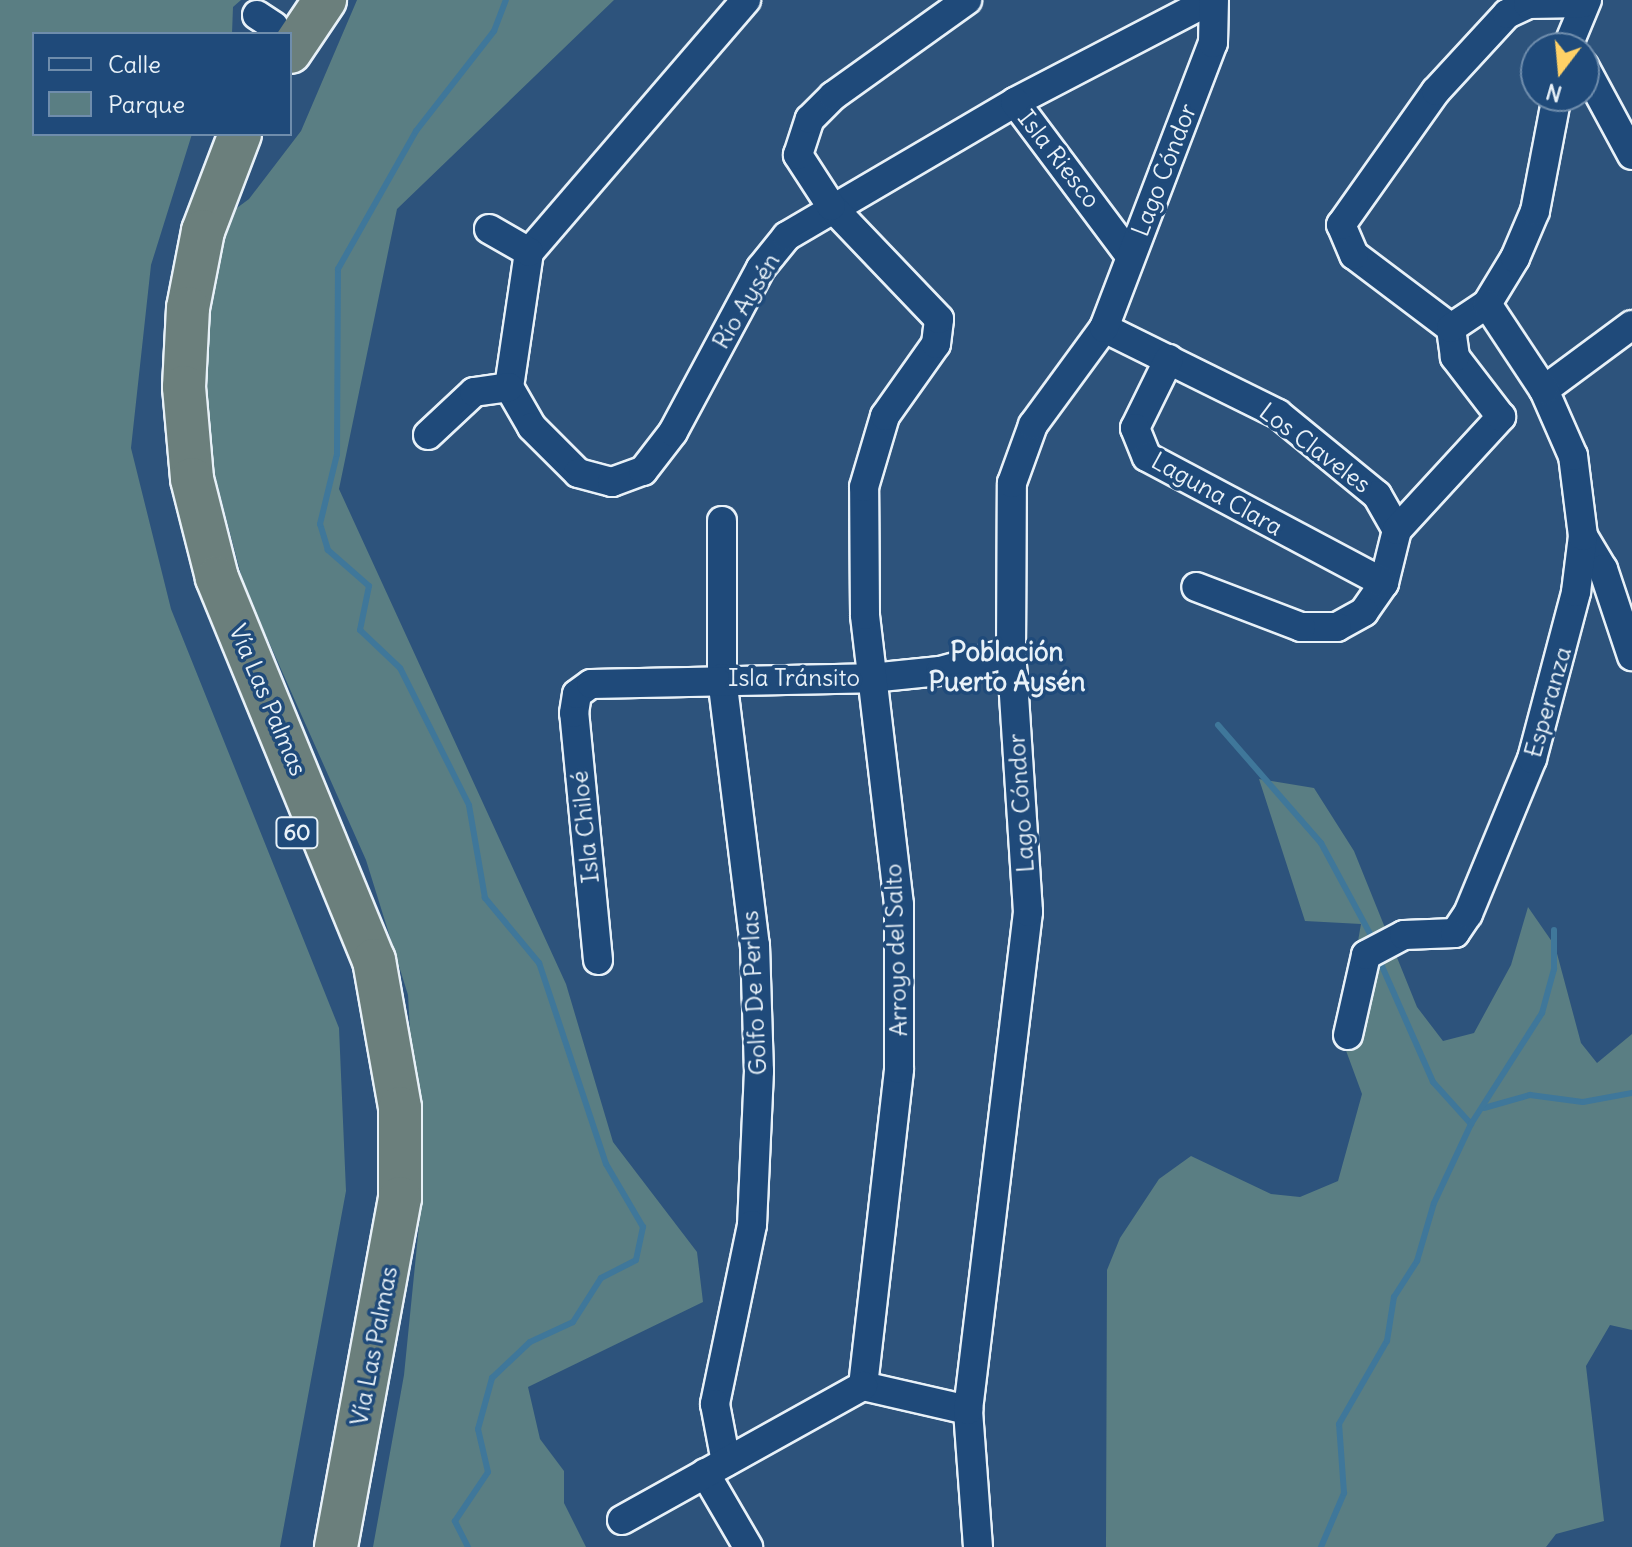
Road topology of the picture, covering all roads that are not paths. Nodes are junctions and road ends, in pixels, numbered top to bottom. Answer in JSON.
{"nodes":[{"id":1,"x":325,"y":0,"type":"edge"},
{"id":2,"x":746,"y":0,"type":"edge"},
{"id":3,"x":967,"y":0,"type":"edge"},
{"id":4,"x":1205,"y":2,"type":"edge"},
{"id":5,"x":276,"y":25,"type":"edge"},
{"id":6,"x":1576,"y":27,"type":"edge"},
{"id":7,"x":1600,"y":96,"type":"edge"},
{"id":8,"x":1015,"y":102,"type":"junction"},
{"id":9,"x":1554,"y":112,"type":"edge"},
{"id":10,"x":211,"y":136,"type":"edge"},
{"id":11,"x":239,"y":136,"type":"edge"},
{"id":12,"x":1632,"y":155,"type":"edge"},
{"id":13,"x":831,"y":206,"type":"junction"},
{"id":14,"x":489,"y":229,"type":"dead end"},
{"id":15,"x":529,"y":252,"type":"junction"},
{"id":16,"x":1130,"y":256,"type":"junction"},
{"id":17,"x":1487,"y":304,"type":"junction"},
{"id":18,"x":1632,"y":325,"type":"edge"},
{"id":19,"x":1104,"y":328,"type":"junction"},
{"id":20,"x":1451,"y":328,"type":"junction"},
{"id":21,"x":1169,"y":359,"type":"junction"},
{"id":22,"x":509,"y":387,"type":"junction"},
{"id":23,"x":1544,"y":390,"type":"junction"},
{"id":24,"x":428,"y":435,"type":"dead end"},
{"id":25,"x":722,"y":521,"type":"dead end"},
{"id":26,"x":1397,"y":530,"type":"junction"},
{"id":27,"x":1583,"y":536,"type":"junction"},
{"id":28,"x":1384,"y":583,"type":"junction"},
{"id":29,"x":1196,"y":587,"type":"dead end"},
{"id":30,"x":1011,"y":652,"type":"junction"},
{"id":31,"x":1632,"y":656,"type":"edge"},
{"id":32,"x":722,"y":678,"type":"junction"},
{"id":33,"x":871,"y":678,"type":"junction"},
{"id":34,"x":577,"y":694,"type":"joint"},
{"id":35,"x":598,"y":960,"type":"dead end"},
{"id":36,"x":1348,"y":1035,"type":"dead end"},
{"id":37,"x":377,"y":1329,"type":"junction"},
{"id":38,"x":863,"y":1386,"type":"junction"},
{"id":39,"x":968,"y":1410,"type":"junction"},
{"id":40,"x":716,"y":1467,"type":"junction"},
{"id":41,"x":622,"y":1520,"type":"dead end"},
{"id":42,"x":311,"y":1547,"type":"edge"},
{"id":43,"x":336,"y":1547,"type":"edge"},
{"id":44,"x":358,"y":1547,"type":"edge"},
{"id":45,"x":748,"y":1547,"type":"edge"},
{"id":46,"x":978,"y":1547,"type":"edge"}],
"edges":[{"from":1,"to":5,"type":"highway"},
{"from":2,"to":15,"type":"street"},
{"from":3,"to":13,"type":"street"},
{"from":4,"to":8,"type":"street","name":"Río Aysén"},
{"from":4,"to":16,"type":"street","name":"Lago Cóndor"},
{"from":6,"to":20,"type":"street"},
{"from":7,"to":12,"type":"street"},
{"from":8,"to":13,"type":"street","name":"Río Aysén"},
{"from":8,"to":16,"type":"street","name":"Isla Riesco"},
{"from":9,"to":17,"type":"street"},
{"from":10,"to":42,"type":"highway","name":"Vía Las Palmas","number":"60"},
{"from":11,"to":37,"type":"highway","name":"Vía Las Palmas","number":"60"},
{"from":13,"to":22,"type":"street","name":"Río Aysén"},
{"from":13,"to":33,"type":"street","name":"Arroyo del Salto"},
{"from":14,"to":15,"type":"street"},
{"from":15,"to":22,"type":"street"},
{"from":16,"to":19,"type":"street","name":"Lago Cóndor"},
{"from":17,"to":20,"type":"street"},
{"from":17,"to":23,"type":"street","name":"Esperanza"},
{"from":18,"to":23,"type":"street"},
{"from":19,"to":21,"type":"street","name":"Los Claveles"},
{"from":19,"to":30,"type":"street","name":"Lago Cóndor"},
{"from":20,"to":26,"type":"street"},
{"from":21,"to":26,"type":"street","name":"Los Claveles"},
{"from":21,"to":28,"type":"street","name":"Laguna Clara"},
{"from":22,"to":24,"type":"street"},
{"from":23,"to":27,"type":"street","name":"Esperanza"},
{"from":25,"to":32,"type":"street","name":"Golfo De Perlas"},
{"from":26,"to":28,"type":"street"},
{"from":27,"to":31,"type":"street"},
{"from":27,"to":36,"type":"street","name":"Esperanza"},
{"from":28,"to":29,"type":"street"},
{"from":30,"to":33,"type":"street","name":"Isla Tránsito"},
{"from":30,"to":39,"type":"street","name":"Lago Cóndor"},
{"from":32,"to":33,"type":"street","name":"Isla Tránsito"},
{"from":32,"to":34,"type":"street","name":"Isla Tránsito"},
{"from":32,"to":40,"type":"street","name":"Golfo De Perlas"},
{"from":33,"to":38,"type":"street","name":"Arroyo del Salto"},
{"from":34,"to":35,"type":"street","name":"Isla Chiloé"},
{"from":37,"to":43,"type":"highway","name":"Vía Las Palmas","number":"60"},
{"from":37,"to":44,"type":"highway"},
{"from":38,"to":39,"type":"street"},
{"from":38,"to":40,"type":"street"},
{"from":39,"to":46,"type":"street","name":"Lago Cóndor"},
{"from":40,"to":41,"type":"street"},
{"from":40,"to":45,"type":"street","name":"Golfo De Perlas"}]}
